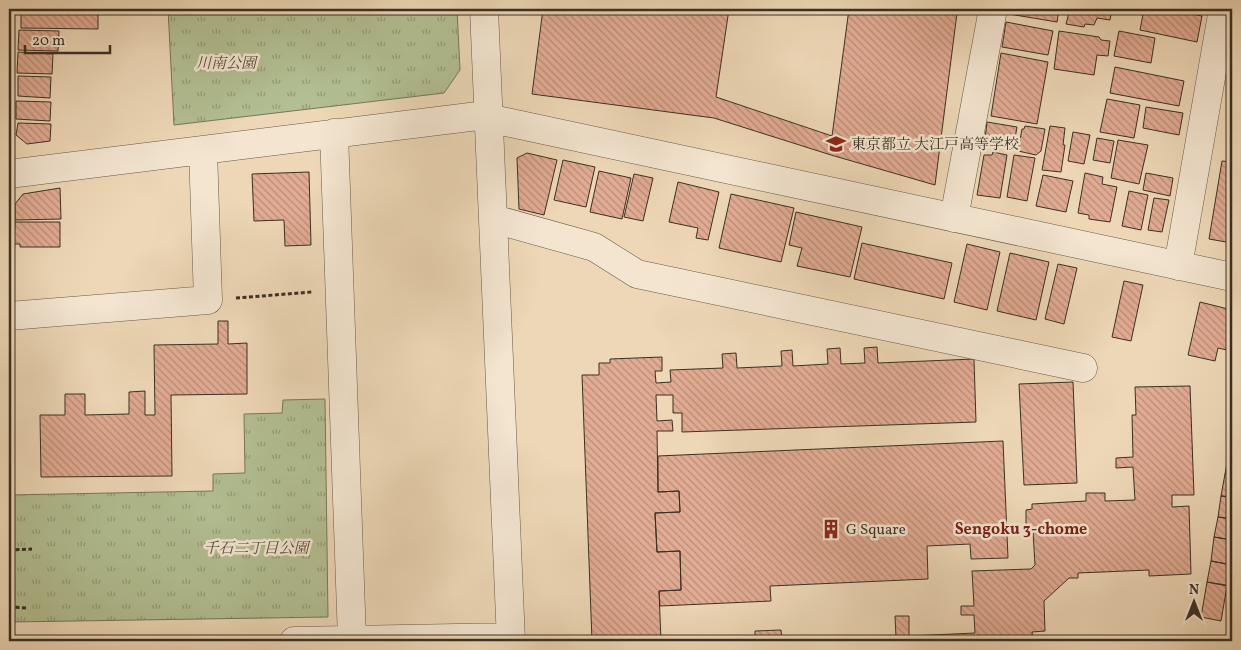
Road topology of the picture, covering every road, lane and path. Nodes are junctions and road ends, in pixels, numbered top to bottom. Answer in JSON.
{"nodes":[{"id":1,"x":484,"y":9,"type":"edge"},
{"id":2,"x":993,"y":9,"type":"edge"},
{"id":3,"x":1222,"y":9,"type":"edge"},
{"id":4,"x":489,"y":118,"type":"junction"},
{"id":5,"x":334,"y":134,"type":"junction"},
{"id":6,"x":203,"y":150,"type":"junction"},
{"id":7,"x":9,"y":174,"type":"edge"},
{"id":8,"x":954,"y":218,"type":"junction"},
{"id":9,"x":494,"y":219,"type":"junction"},
{"id":10,"x":1178,"y":266,"type":"junction"},
{"id":11,"x":1232,"y":277,"type":"edge"},
{"id":12,"x":340,"y":290,"type":"junction"},
{"id":13,"x":208,"y":300,"type":"junction"},
{"id":14,"x":9,"y":316,"type":"edge"},
{"id":15,"x":1083,"y":368,"type":"dead end"},
{"id":16,"x":9,"y":550,"type":"edge"},
{"id":17,"x":32,"y":550,"type":"dead end"},
{"id":18,"x":9,"y":607,"type":"edge"},
{"id":19,"x":28,"y":608,"type":"dead end"},
{"id":20,"x":352,"y":639,"type":"junction"},
{"id":21,"x":511,"y":639,"type":"edge"},
{"id":22,"x":294,"y":641,"type":"edge"}],
"edges":[{"from":1,"to":4,"type":"street"},
{"from":2,"to":8,"type":"street"},
{"from":3,"to":10,"type":"street"},
{"from":4,"to":5,"type":"street"},
{"from":4,"to":8,"type":"street"},
{"from":4,"to":9,"type":"street"},
{"from":5,"to":6,"type":"street"},
{"from":5,"to":12,"type":"street"},
{"from":6,"to":7,"type":"street"},
{"from":6,"to":13,"type":"street"},
{"from":8,"to":10,"type":"street"},
{"from":9,"to":15,"type":"street"},
{"from":9,"to":21,"type":"street"},
{"from":10,"to":11,"type":"street"},
{"from":12,"to":13,"type":"path"},
{"from":12,"to":20,"type":"street"},
{"from":13,"to":14,"type":"street"},
{"from":16,"to":17,"type":"path"},
{"from":18,"to":19,"type":"path"},
{"from":20,"to":21,"type":"street"},
{"from":20,"to":22,"type":"street"}]}
